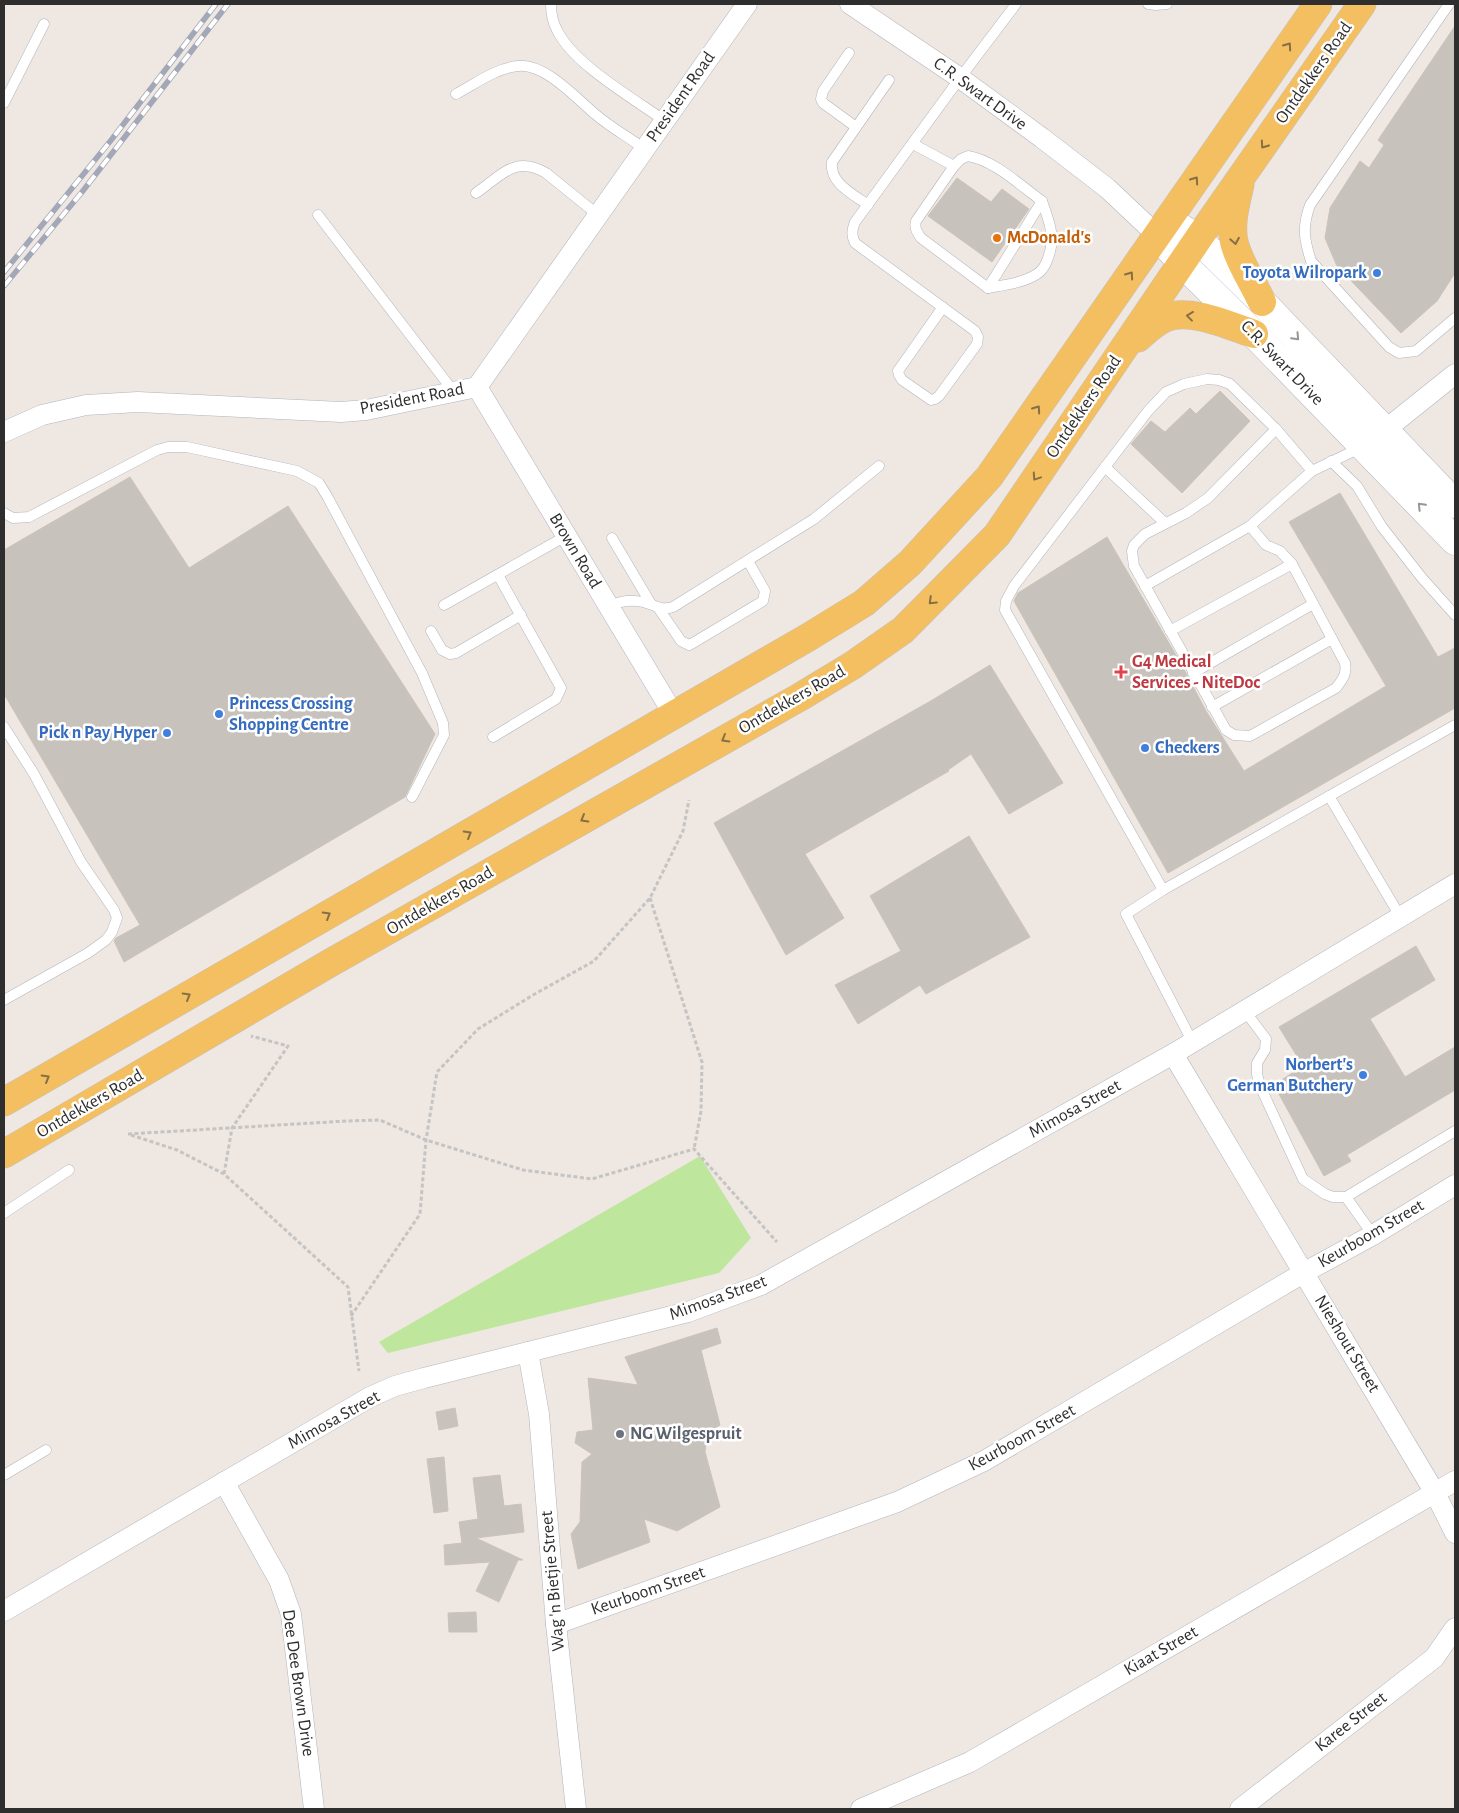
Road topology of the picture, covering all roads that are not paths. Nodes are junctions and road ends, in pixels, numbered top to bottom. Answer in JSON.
{"nodes":[{"id":1,"x":551,"y":4,"type":"edge"},
{"id":2,"x":747,"y":4,"type":"edge"},
{"id":3,"x":850,"y":4,"type":"edge"},
{"id":4,"x":1016,"y":4,"type":"edge"},
{"id":5,"x":1148,"y":4,"type":"edge"},
{"id":6,"x":1167,"y":4,"type":"edge"},
{"id":7,"x":1318,"y":4,"type":"edge"},
{"id":8,"x":1362,"y":4,"type":"edge"},
{"id":9,"x":1451,"y":6,"type":"edge"},
{"id":10,"x":44,"y":24,"type":"dead end"},
{"id":11,"x":849,"y":53,"type":"dead end"},
{"id":12,"x":960,"y":78,"type":"junction"},
{"id":13,"x":890,"y":80,"type":"dead end"},
{"id":14,"x":456,"y":94,"type":"dead end"},
{"id":15,"x":4,"y":103,"type":"edge"},
{"id":16,"x":665,"y":121,"type":"junction"},
{"id":17,"x":856,"y":127,"type":"junction"},
{"id":18,"x":913,"y":144,"type":"junction"},
{"id":19,"x":645,"y":149,"type":"junction"},
{"id":20,"x":954,"y":166,"type":"junction"},
{"id":21,"x":1242,"y":176,"type":"junction"},
{"id":22,"x":476,"y":193,"type":"dead end"},
{"id":23,"x":1042,"y":201,"type":"junction"},
{"id":24,"x":868,"y":205,"type":"junction"},
{"id":25,"x":318,"y":215,"type":"dead end"},
{"id":26,"x":598,"y":216,"type":"junction"},
{"id":27,"x":1163,"y":228,"type":"junction"},
{"id":28,"x":1198,"y":239,"type":"junction"},
{"id":29,"x":1182,"y":263,"type":"junction"},
{"id":30,"x":988,"y":288,"type":"junction"},
{"id":31,"x":1262,"y":302,"type":"junction"},
{"id":32,"x":943,"y":307,"type":"junction"},
{"id":33,"x":1455,"y":318,"type":"edge"},
{"id":34,"x":1254,"y":334,"type":"junction"},
{"id":35,"x":1115,"y":362,"type":"junction"},
{"id":36,"x":1455,"y":374,"type":"edge"},
{"id":37,"x":477,"y":387,"type":"junction"},
{"id":38,"x":454,"y":392,"type":"junction"},
{"id":39,"x":1276,"y":429,"type":"junction"},
{"id":40,"x":4,"y":432,"type":"edge"},
{"id":41,"x":1374,"y":439,"type":"junction"},
{"id":42,"x":1331,"y":461,"type":"junction"},
{"id":43,"x":879,"y":466,"type":"dead end"},
{"id":44,"x":1105,"y":467,"type":"junction"},
{"id":45,"x":1312,"y":471,"type":"junction"},
{"id":46,"x":1455,"y":504,"type":"edge"},
{"id":47,"x":4,"y":513,"type":"edge"},
{"id":48,"x":1165,"y":524,"type":"junction"},
{"id":49,"x":1250,"y":526,"type":"junction"},
{"id":50,"x":566,"y":536,"type":"junction"},
{"id":51,"x":612,"y":538,"type":"dead end"},
{"id":52,"x":1455,"y":541,"type":"edge"},
{"id":53,"x":748,"y":561,"type":"junction"},
{"id":54,"x":1292,"y":564,"type":"junction"},
{"id":55,"x":498,"y":575,"type":"junction"},
{"id":56,"x":1145,"y":586,"type":"junction"},
{"id":57,"x":1313,"y":604,"type":"junction"},
{"id":58,"x":444,"y":605,"type":"dead end"},
{"id":59,"x":609,"y":606,"type":"junction"},
{"id":60,"x":655,"y":606,"type":"junction"},
{"id":61,"x":521,"y":615,"type":"junction"},
{"id":62,"x":1455,"y":615,"type":"edge"},
{"id":63,"x":431,"y":631,"type":"dead end"},
{"id":64,"x":1170,"y":631,"type":"junction"},
{"id":65,"x":1332,"y":639,"type":"junction"},
{"id":66,"x":1194,"y":673,"type":"junction"},
{"id":67,"x":1212,"y":707,"type":"junction"},
{"id":68,"x":674,"y":715,"type":"junction"},
{"id":69,"x":1455,"y":725,"type":"edge"},
{"id":70,"x":4,"y":727,"type":"edge"},
{"id":71,"x":493,"y":737,"type":"dead end"},
{"id":72,"x":1330,"y":796,"type":"junction"},
{"id":73,"x":412,"y":797,"type":"dead end"},
{"id":74,"x":1455,"y":884,"type":"edge"},
{"id":75,"x":1163,"y":890,"type":"junction"},
{"id":76,"x":1401,"y":918,"type":"junction"},
{"id":77,"x":4,"y":1000,"type":"edge"},
{"id":78,"x":1245,"y":1011,"type":"junction"},
{"id":79,"x":1192,"y":1041,"type":"junction"},
{"id":80,"x":1173,"y":1054,"type":"junction"},
{"id":81,"x":4,"y":1102,"type":"edge"},
{"id":82,"x":1455,"y":1131,"type":"edge"},
{"id":83,"x":4,"y":1154,"type":"edge"},
{"id":84,"x":69,"y":1170,"type":"dead end"},
{"id":85,"x":1455,"y":1185,"type":"edge"},
{"id":86,"x":1346,"y":1197,"type":"junction"},
{"id":87,"x":4,"y":1213,"type":"edge"},
{"id":88,"x":1373,"y":1235,"type":"junction"},
{"id":89,"x":1305,"y":1272,"type":"junction"},
{"id":90,"x":528,"y":1352,"type":"junction"},
{"id":91,"x":46,"y":1450,"type":"dead end"},
{"id":92,"x":4,"y":1475,"type":"edge"},
{"id":93,"x":1455,"y":1481,"type":"edge"},
{"id":94,"x":224,"y":1482,"type":"junction"},
{"id":95,"x":1435,"y":1493,"type":"junction"},
{"id":96,"x":1455,"y":1533,"type":"edge"},
{"id":97,"x":4,"y":1611,"type":"edge"},
{"id":98,"x":556,"y":1624,"type":"junction"},
{"id":99,"x":1455,"y":1628,"type":"edge"},
{"id":100,"x":314,"y":1809,"type":"edge"},
{"id":101,"x":576,"y":1809,"type":"edge"},
{"id":102,"x":861,"y":1809,"type":"edge"},
{"id":103,"x":1240,"y":1809,"type":"edge"}],
"edges":[{"from":1,"to":16,"type":"lane"},
{"from":2,"to":16,"type":"street","name":"President Road"},
{"from":3,"to":12,"type":"street","name":"C.R. Swart Drive"},
{"from":4,"to":12,"type":"lane"},
{"from":5,"to":6,"type":"lane"},
{"from":27,"to":7,"type":"main road","name":"Ontdekkers Road","one_way":true},
{"from":8,"to":21,"type":"main road","name":"Ontdekkers Road","one_way":true},
{"from":9,"to":33,"type":"lane"},
{"from":10,"to":15,"type":"lane"},
{"from":11,"to":17,"type":"lane"},
{"from":12,"to":18,"type":"lane"},
{"from":12,"to":27,"type":"street","name":"C.R. Swart Drive"},
{"from":13,"to":17,"type":"lane"},
{"from":14,"to":19,"type":"lane"},
{"from":16,"to":19,"type":"street","name":"President Road"},
{"from":17,"to":24,"type":"lane"},
{"from":18,"to":20,"type":"lane"},
{"from":18,"to":24,"type":"lane"},
{"from":19,"to":26,"type":"street","name":"President Road"},
{"from":20,"to":23,"type":"lane"},
{"from":20,"to":30,"type":"lane"},
{"from":21,"to":28,"type":"main road","name":"Ontdekkers Road"},
{"from":21,"to":31,"type":"main road","one_way":true},
{"from":22,"to":26,"type":"lane"},
{"from":23,"to":30,"type":"lane"},
{"from":23,"to":30,"type":"lane"},
{"from":24,"to":32,"type":"lane"},
{"from":25,"to":38,"type":"lane"},
{"from":26,"to":37,"type":"street","name":"President Road"},
{"from":27,"to":28,"type":"main road","name":"C.R. Swart Drive"},
{"from":27,"to":29,"type":"main road","name":"C.R. Swart Drive"},
{"from":68,"to":27,"type":"main road","name":"Ontdekkers Road","one_way":true},
{"from":28,"to":29,"type":"main road","name":"Ontdekkers Road"},
{"from":28,"to":31,"type":"main road","name":"C.R. Swart Drive"},
{"from":29,"to":34,"type":"main road","name":"C.R. Swart Drive"},
{"from":29,"to":35,"type":"main road","name":"Ontdekkers Road"},
{"from":31,"to":41,"type":"main road","name":"C.R. Swart Drive","one_way":true},
{"from":32,"to":32,"type":"lane"},
{"from":34,"to":35,"type":"main road","one_way":true},
{"from":34,"to":41,"type":"main road","name":"C.R. Swart Drive"},
{"from":35,"to":83,"type":"main road","name":"Ontdekkers Road","one_way":true},
{"from":36,"to":41,"type":"street"},
{"from":37,"to":38,"type":"street","name":"President Road"},
{"from":37,"to":50,"type":"street","name":"Brown Road"},
{"from":38,"to":40,"type":"street","name":"President Road"},
{"from":39,"to":44,"type":"lane"},
{"from":39,"to":45,"type":"lane"},
{"from":39,"to":48,"type":"lane"},
{"from":41,"to":42,"type":"lane"},
{"from":41,"to":46,"type":"main road","name":"C.R. Swart Drive"},
{"from":52,"to":41,"type":"main road","name":"C.R. Swart Drive","one_way":true},
{"from":42,"to":45,"type":"lane"},
{"from":42,"to":62,"type":"lane"},
{"from":43,"to":53,"type":"lane"},
{"from":44,"to":48,"type":"lane"},
{"from":44,"to":75,"type":"lane"},
{"from":45,"to":49,"type":"lane"},
{"from":47,"to":73,"type":"lane"},
{"from":48,"to":56,"type":"lane"},
{"from":49,"to":54,"type":"lane"},
{"from":49,"to":56,"type":"lane"},
{"from":50,"to":55,"type":"lane"},
{"from":50,"to":59,"type":"street","name":"Brown Road"},
{"from":51,"to":60,"type":"lane"},
{"from":53,"to":60,"type":"lane"},
{"from":53,"to":60,"type":"lane"},
{"from":54,"to":57,"type":"lane"},
{"from":54,"to":64,"type":"lane"},
{"from":55,"to":58,"type":"lane"},
{"from":55,"to":61,"type":"lane"},
{"from":56,"to":64,"type":"lane"},
{"from":57,"to":65,"type":"lane"},
{"from":57,"to":66,"type":"lane"},
{"from":59,"to":60,"type":"lane"},
{"from":59,"to":68,"type":"street","name":"Brown Road"},
{"from":61,"to":63,"type":"lane"},
{"from":61,"to":71,"type":"lane"},
{"from":64,"to":66,"type":"lane"},
{"from":65,"to":67,"type":"lane"},
{"from":65,"to":67,"type":"lane"},
{"from":66,"to":67,"type":"lane"},
{"from":81,"to":68,"type":"main road","name":"Ontdekkers Road","one_way":true},
{"from":69,"to":72,"type":"lane"},
{"from":70,"to":77,"type":"lane"},
{"from":72,"to":75,"type":"lane"},
{"from":72,"to":76,"type":"lane"},
{"from":74,"to":76,"type":"street","name":"Mimosa Street"},
{"from":75,"to":79,"type":"lane"},
{"from":76,"to":78,"type":"street","name":"Mimosa Street"},
{"from":78,"to":79,"type":"street","name":"Mimosa Street"},
{"from":78,"to":86,"type":"lane"},
{"from":79,"to":80,"type":"street","name":"Mimosa Street"},
{"from":80,"to":89,"type":"street","name":"Nieshout Street"},
{"from":80,"to":90,"type":"street","name":"Mimosa Street"},
{"from":82,"to":86,"type":"lane"},
{"from":84,"to":87,"type":"lane"},
{"from":85,"to":88,"type":"street","name":"Keurboom Street"},
{"from":86,"to":88,"type":"lane"},
{"from":88,"to":89,"type":"street","name":"Keurboom Street"},
{"from":89,"to":95,"type":"street","name":"Nieshout Street"},
{"from":89,"to":98,"type":"street","name":"Keurboom Street"},
{"from":90,"to":94,"type":"street","name":"Mimosa Street"},
{"from":90,"to":98,"type":"street","name":"Wag 'n Bietjie Street"},
{"from":91,"to":92,"type":"lane"},
{"from":93,"to":95,"type":"street","name":"Kiaat Street"},
{"from":94,"to":97,"type":"street","name":"Mimosa Street"},
{"from":94,"to":100,"type":"street","name":"Dee Dee Brown Drive"},
{"from":95,"to":96,"type":"street","name":"Nieshout Street"},
{"from":95,"to":102,"type":"street","name":"Kiaat Street"},
{"from":98,"to":101,"type":"street","name":"Wag 'n Bietjie Street"},
{"from":99,"to":103,"type":"street","name":"Karee Street"}]}
